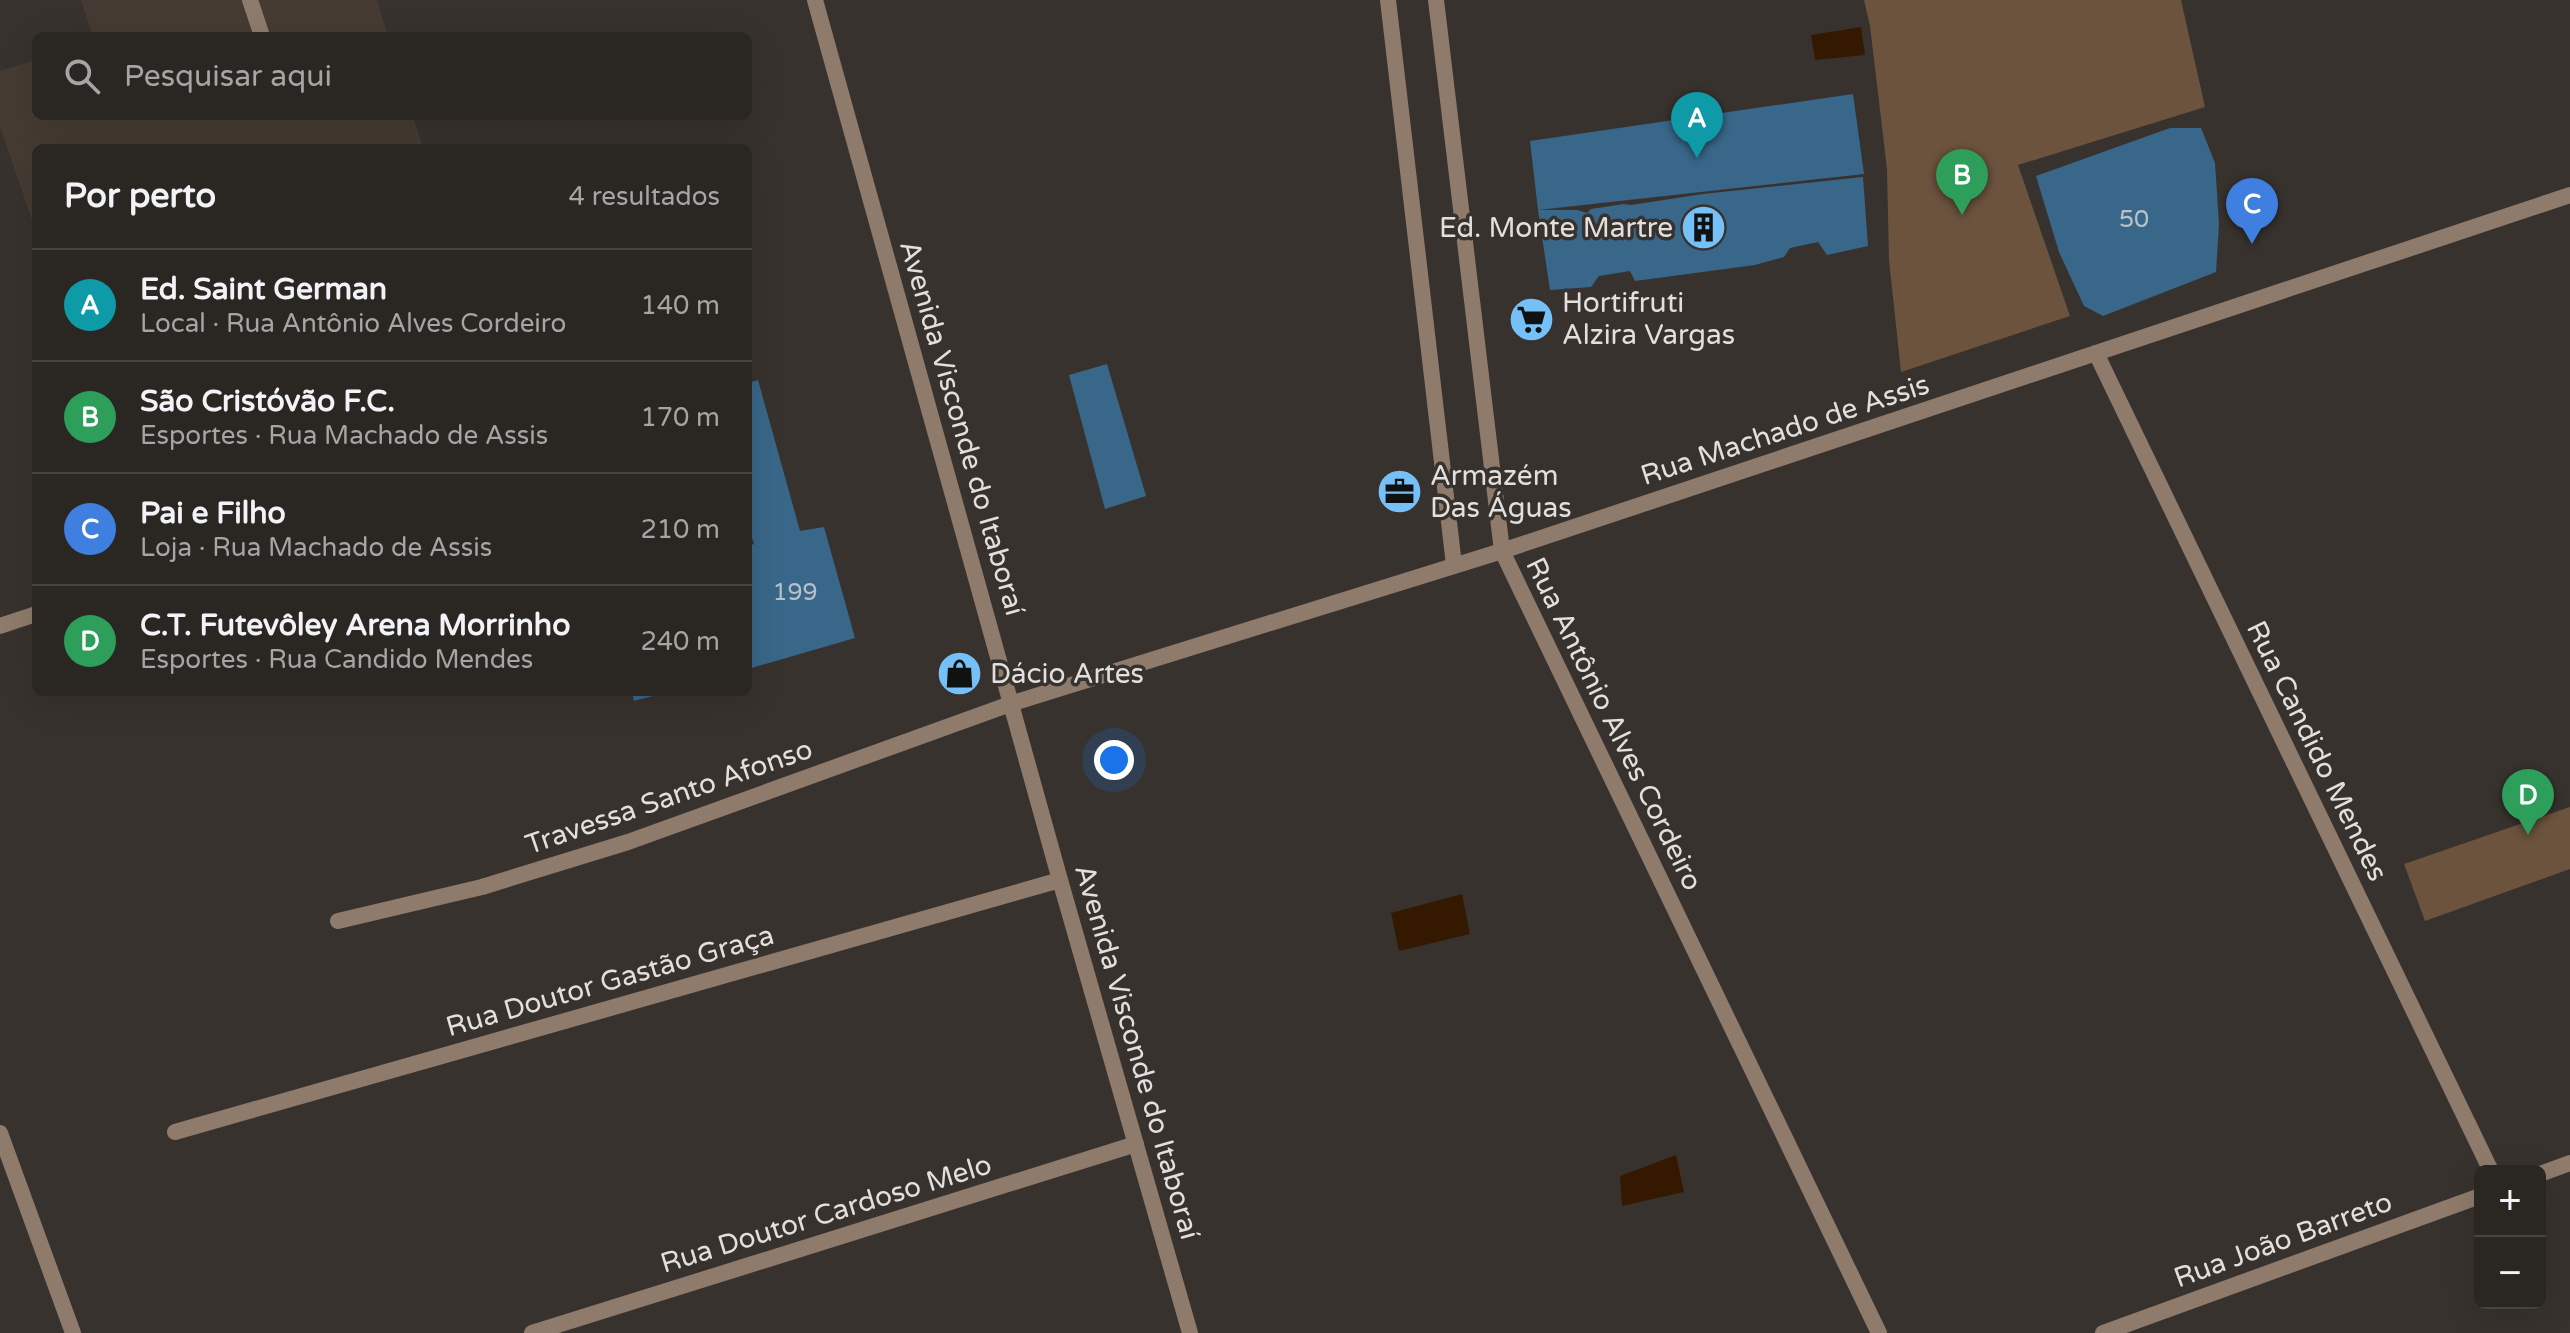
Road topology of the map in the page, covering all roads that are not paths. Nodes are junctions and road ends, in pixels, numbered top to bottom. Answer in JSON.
{"nodes":[{"id":1,"x":250,"y":0,"type":"edge"},
{"id":2,"x":815,"y":0,"type":"edge"},
{"id":3,"x":1388,"y":0,"type":"edge"},
{"id":4,"x":1436,"y":0,"type":"edge"},
{"id":5,"x":261,"y":32,"type":"edge"},
{"id":6,"x":2570,"y":195,"type":"edge"},
{"id":7,"x":2096,"y":353,"type":"junction"},
{"id":8,"x":1502,"y":551,"type":"junction"},
{"id":9,"x":1454,"y":565,"type":"junction"},
{"id":10,"x":32,"y":615,"type":"edge"},
{"id":11,"x":0,"y":626,"type":"edge"},
{"id":12,"x":1013,"y":703,"type":"junction"},
{"id":13,"x":1060,"y":880,"type":"junction"},
{"id":14,"x":338,"y":921,"type":"dead end"},
{"id":15,"x":175,"y":1132,"type":"dead end"},
{"id":16,"x":0,"y":1133,"type":"edge"},
{"id":17,"x":1136,"y":1144,"type":"junction"},
{"id":18,"x":2570,"y":1163,"type":"edge"},
{"id":19,"x":2488,"y":1165,"type":"edge"},
{"id":20,"x":2546,"y":1172,"type":"edge"},
{"id":21,"x":2474,"y":1198,"type":"edge"},
{"id":22,"x":73,"y":1333,"type":"edge"},
{"id":23,"x":532,"y":1333,"type":"edge"},
{"id":24,"x":1190,"y":1333,"type":"edge"},
{"id":25,"x":1879,"y":1333,"type":"edge"},
{"id":26,"x":2103,"y":1333,"type":"edge"}],
"edges":[{"from":1,"to":5,"type":"street"},
{"from":2,"to":12,"type":"street","name":"Avenida Visconde do Itaboraí"},
{"from":3,"to":9,"type":"street"},
{"from":4,"to":8,"type":"street","name":"Rua Antônio Alves Cordeiro"},
{"from":6,"to":7,"type":"street","name":"Rua Machado de Assis"},
{"from":7,"to":8,"type":"street","name":"Rua Machado de Assis"},
{"from":7,"to":19,"type":"street","name":"Rua Candido Mendes"},
{"from":8,"to":9,"type":"street","name":"Rua Machado de Assis"},
{"from":8,"to":25,"type":"street","name":"Rua Antônio Alves Cordeiro"},
{"from":9,"to":12,"type":"street","name":"Rua Machado de Assis"},
{"from":10,"to":11,"type":"street"},
{"from":12,"to":13,"type":"street","name":"Avenida Visconde do Itaboraí"},
{"from":12,"to":14,"type":"street","name":"Travessa Santo Afonso"},
{"from":13,"to":15,"type":"street","name":"Rua Doutor Gastão Graça"},
{"from":13,"to":17,"type":"street","name":"Avenida Visconde do Itaboraí"},
{"from":16,"to":22,"type":"street"},
{"from":17,"to":23,"type":"street","name":"Rua Doutor Cardoso Melo"},
{"from":17,"to":24,"type":"street","name":"Avenida Visconde do Itaboraí"},
{"from":18,"to":20,"type":"street"},
{"from":21,"to":26,"type":"street","name":"Rua João Barreto"}]}
